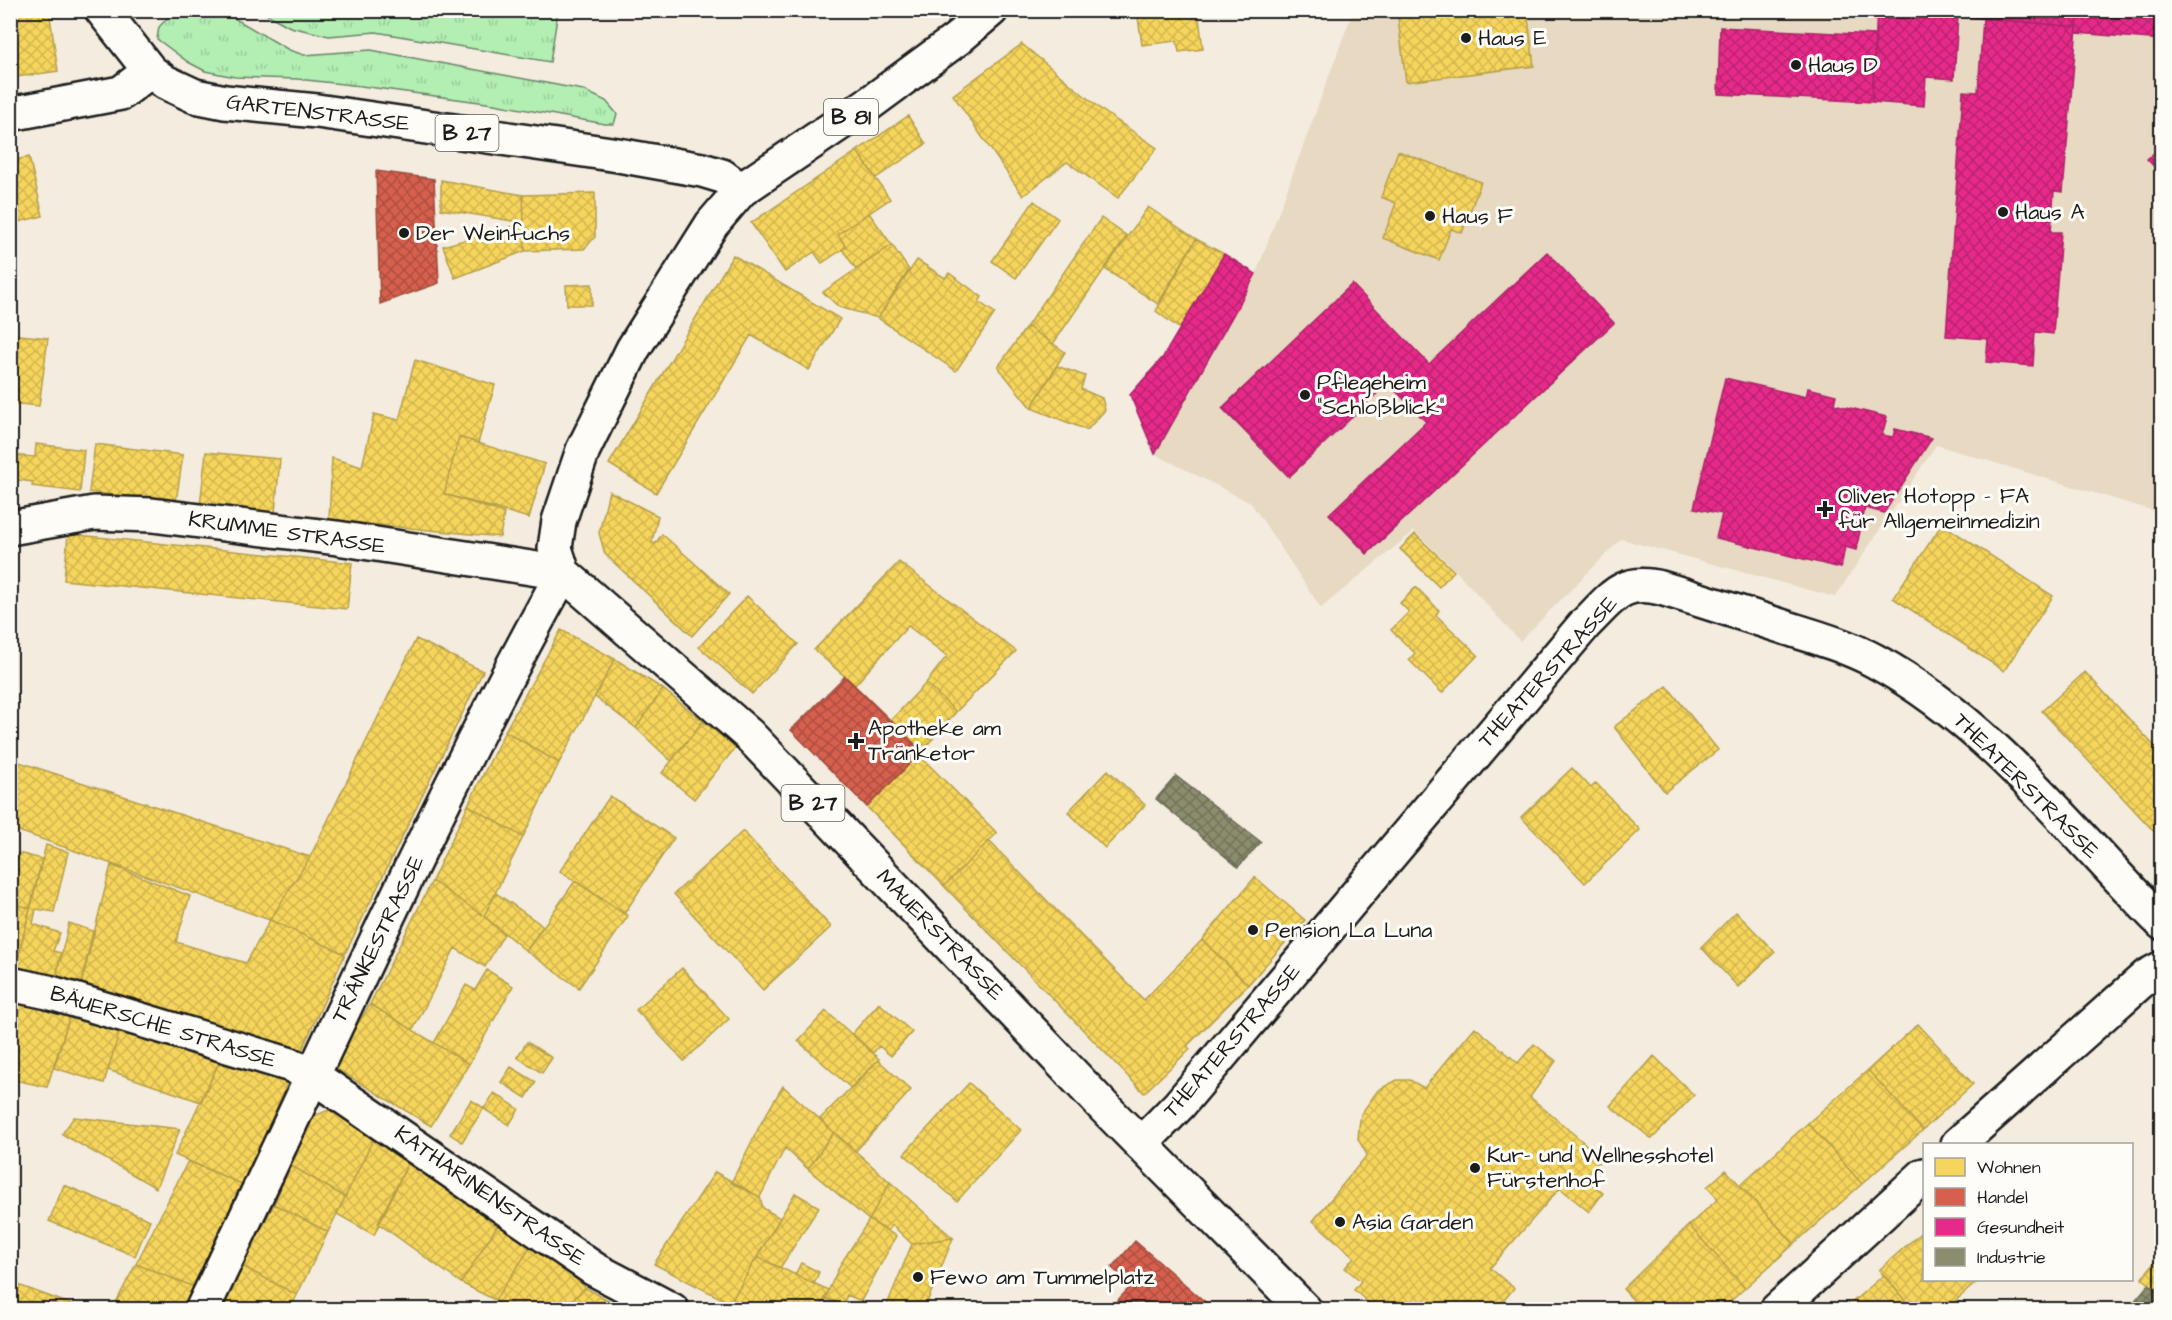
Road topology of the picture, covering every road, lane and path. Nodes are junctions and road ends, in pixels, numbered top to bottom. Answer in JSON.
{"nodes":[{"id":1,"x":102,"y":10,"type":"edge"},
{"id":2,"x":991,"y":10,"type":"edge"},
{"id":3,"x":150,"y":71,"type":"junction"},
{"id":4,"x":10,"y":114,"type":"edge"},
{"id":5,"x":741,"y":190,"type":"junction"},
{"id":6,"x":10,"y":528,"type":"edge"},
{"id":7,"x":563,"y":573,"type":"junction"},
{"id":8,"x":2162,"y":923,"type":"edge"},
{"id":9,"x":2162,"y":968,"type":"edge"},
{"id":10,"x":10,"y":984,"type":"edge"},
{"id":11,"x":313,"y":1076,"type":"junction"},
{"id":12,"x":1959,"y":1143,"type":"edge"},
{"id":13,"x":1141,"y":1144,"type":"junction"},
{"id":14,"x":1923,"y":1176,"type":"edge"},
{"id":15,"x":202,"y":1310,"type":"edge"},
{"id":16,"x":672,"y":1310,"type":"edge"},
{"id":17,"x":1305,"y":1310,"type":"edge"},
{"id":18,"x":1777,"y":1310,"type":"edge"}],
"edges":[{"from":1,"to":3,"type":"street","name":"GARTENSTRASSE","number":"B 27"},
{"from":2,"to":5,"type":"street","number":"B 81"},
{"from":3,"to":4,"type":"street"},
{"from":3,"to":5,"type":"street","name":"GARTENSTRASSE","number":"B 27"},
{"from":5,"to":7,"type":"street"},
{"from":6,"to":7,"type":"street","name":"KRUMME STRASSE"},
{"from":7,"to":11,"type":"street","name":"TRÄNKESTRASSE"},
{"from":7,"to":13,"type":"street","name":"MAUERSTRASSE","number":"B 27"},
{"from":8,"to":13,"type":"street","name":"THEATERSTRASSE"},
{"from":9,"to":12,"type":"street"},
{"from":10,"to":11,"type":"street","name":"BÄUERSCHE STRASSE"},
{"from":11,"to":15,"type":"street","name":"TRÄNKESTRASSE"},
{"from":11,"to":16,"type":"street","name":"KATHARINENSTRASSE"},
{"from":13,"to":17,"type":"street","name":"MAUERSTRASSE","number":"B 27"},
{"from":14,"to":18,"type":"street"}]}
